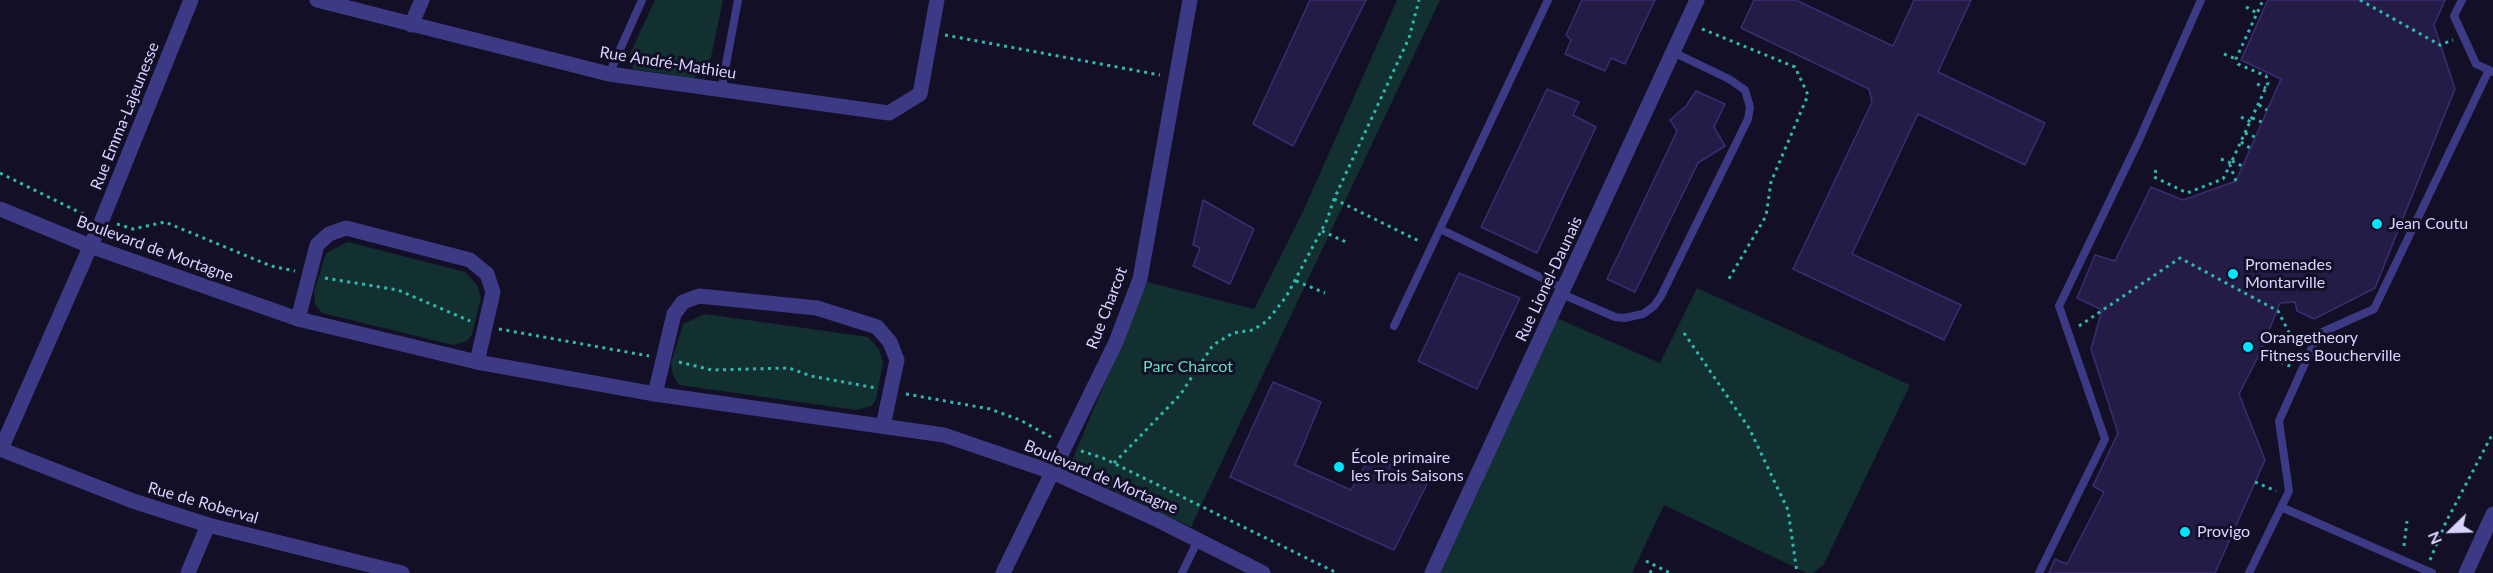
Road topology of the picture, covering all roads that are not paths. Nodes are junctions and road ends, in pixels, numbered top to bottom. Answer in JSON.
{"nodes":[{"id":1,"x":191,"y":0,"type":"edge"},
{"id":2,"x":318,"y":0,"type":"edge"},
{"id":3,"x":422,"y":0,"type":"edge"},
{"id":4,"x":642,"y":0,"type":"edge"},
{"id":5,"x":738,"y":0,"type":"edge"},
{"id":6,"x":937,"y":0,"type":"edge"},
{"id":7,"x":1190,"y":0,"type":"edge"},
{"id":8,"x":1548,"y":0,"type":"edge"},
{"id":9,"x":1697,"y":0,"type":"edge"},
{"id":10,"x":2201,"y":0,"type":"edge"},
{"id":11,"x":2462,"y":0,"type":"edge"},
{"id":12,"x":411,"y":25,"type":"junction"},
{"id":13,"x":1673,"y":52,"type":"junction"},
{"id":14,"x":2491,"y":71,"type":"edge"},
{"id":15,"x":609,"y":74,"type":"junction"},
{"id":16,"x":721,"y":91,"type":"junction"},
{"id":17,"x":0,"y":210,"type":"edge"},
{"id":18,"x":1440,"y":229,"type":"junction"},
{"id":19,"x":90,"y":246,"type":"junction"},
{"id":20,"x":1563,"y":291,"type":"junction"},
{"id":21,"x":298,"y":319,"type":"junction"},
{"id":22,"x":1394,"y":326,"type":"dead end"},
{"id":23,"x":477,"y":362,"type":"junction"},
{"id":24,"x":655,"y":394,"type":"junction"},
{"id":25,"x":883,"y":426,"type":"junction"},
{"id":26,"x":0,"y":449,"type":"edge"},
{"id":27,"x":1052,"y":472,"type":"junction"},
{"id":28,"x":2281,"y":507,"type":"junction"},
{"id":29,"x":2493,"y":514,"type":"edge"},
{"id":30,"x":208,"y":525,"type":"junction"},
{"id":31,"x":1198,"y":540,"type":"junction"},
{"id":32,"x":188,"y":573,"type":"edge"},
{"id":33,"x":402,"y":573,"type":"edge"},
{"id":34,"x":1003,"y":573,"type":"edge"},
{"id":35,"x":1182,"y":573,"type":"edge"},
{"id":36,"x":1263,"y":573,"type":"edge"},
{"id":37,"x":1432,"y":573,"type":"edge"},
{"id":38,"x":2039,"y":573,"type":"edge"},
{"id":39,"x":2249,"y":573,"type":"edge"},
{"id":40,"x":2432,"y":573,"type":"edge"},
{"id":41,"x":2466,"y":573,"type":"edge"}],
"edges":[{"from":1,"to":19,"type":"street","name":"Rue Emma-Lajeunesse"},
{"from":2,"to":12,"type":"street","name":"Rue André-Mathieu"},
{"from":3,"to":12,"type":"street"},
{"from":4,"to":15,"type":"lane"},
{"from":5,"to":16,"type":"lane"},
{"from":6,"to":16,"type":"street","name":"Rue André-Mathieu"},
{"from":7,"to":27,"type":"street","name":"Rue Charcot"},
{"from":8,"to":18,"type":"lane"},
{"from":9,"to":13,"type":"street","name":"Rue Lionel-Daunais"},
{"from":10,"to":38,"type":"lane"},
{"from":11,"to":14,"type":"lane"},
{"from":12,"to":15,"type":"street","name":"Rue André-Mathieu"},
{"from":13,"to":20,"type":"street","name":"Rue Lionel-Daunais"},
{"from":13,"to":20,"type":"lane"},
{"from":14,"to":28,"type":"lane"},
{"from":15,"to":16,"type":"street","name":"Rue André-Mathieu"},
{"from":17,"to":19,"type":"street","name":"Boulevard de Mortagne"},
{"from":18,"to":20,"type":"lane"},
{"from":18,"to":22,"type":"lane"},
{"from":19,"to":21,"type":"street","name":"Boulevard de Mortagne"},
{"from":19,"to":26,"type":"street","name":"Rue Emma-Lajeunesse"},
{"from":20,"to":37,"type":"street","name":"Rue Lionel-Daunais"},
{"from":21,"to":23,"type":"street","name":"Boulevard de Mortagne"},
{"from":21,"to":23,"type":"street"},
{"from":23,"to":24,"type":"street","name":"Boulevard de Mortagne"},
{"from":24,"to":25,"type":"street","name":"Boulevard de Mortagne"},
{"from":24,"to":25,"type":"street"},
{"from":25,"to":27,"type":"street","name":"Boulevard de Mortagne"},
{"from":26,"to":30,"type":"street","name":"Rue de Roberval"},
{"from":27,"to":31,"type":"street","name":"Boulevard de Mortagne"},
{"from":27,"to":34,"type":"street","name":"Rue Charcot"},
{"from":28,"to":39,"type":"lane"},
{"from":28,"to":40,"type":"lane"},
{"from":29,"to":41,"type":"street"},
{"from":30,"to":32,"type":"street"},
{"from":30,"to":33,"type":"street","name":"Rue de Roberval"},
{"from":31,"to":35,"type":"lane"},
{"from":31,"to":36,"type":"street","name":"Boulevard de Mortagne"}]}
